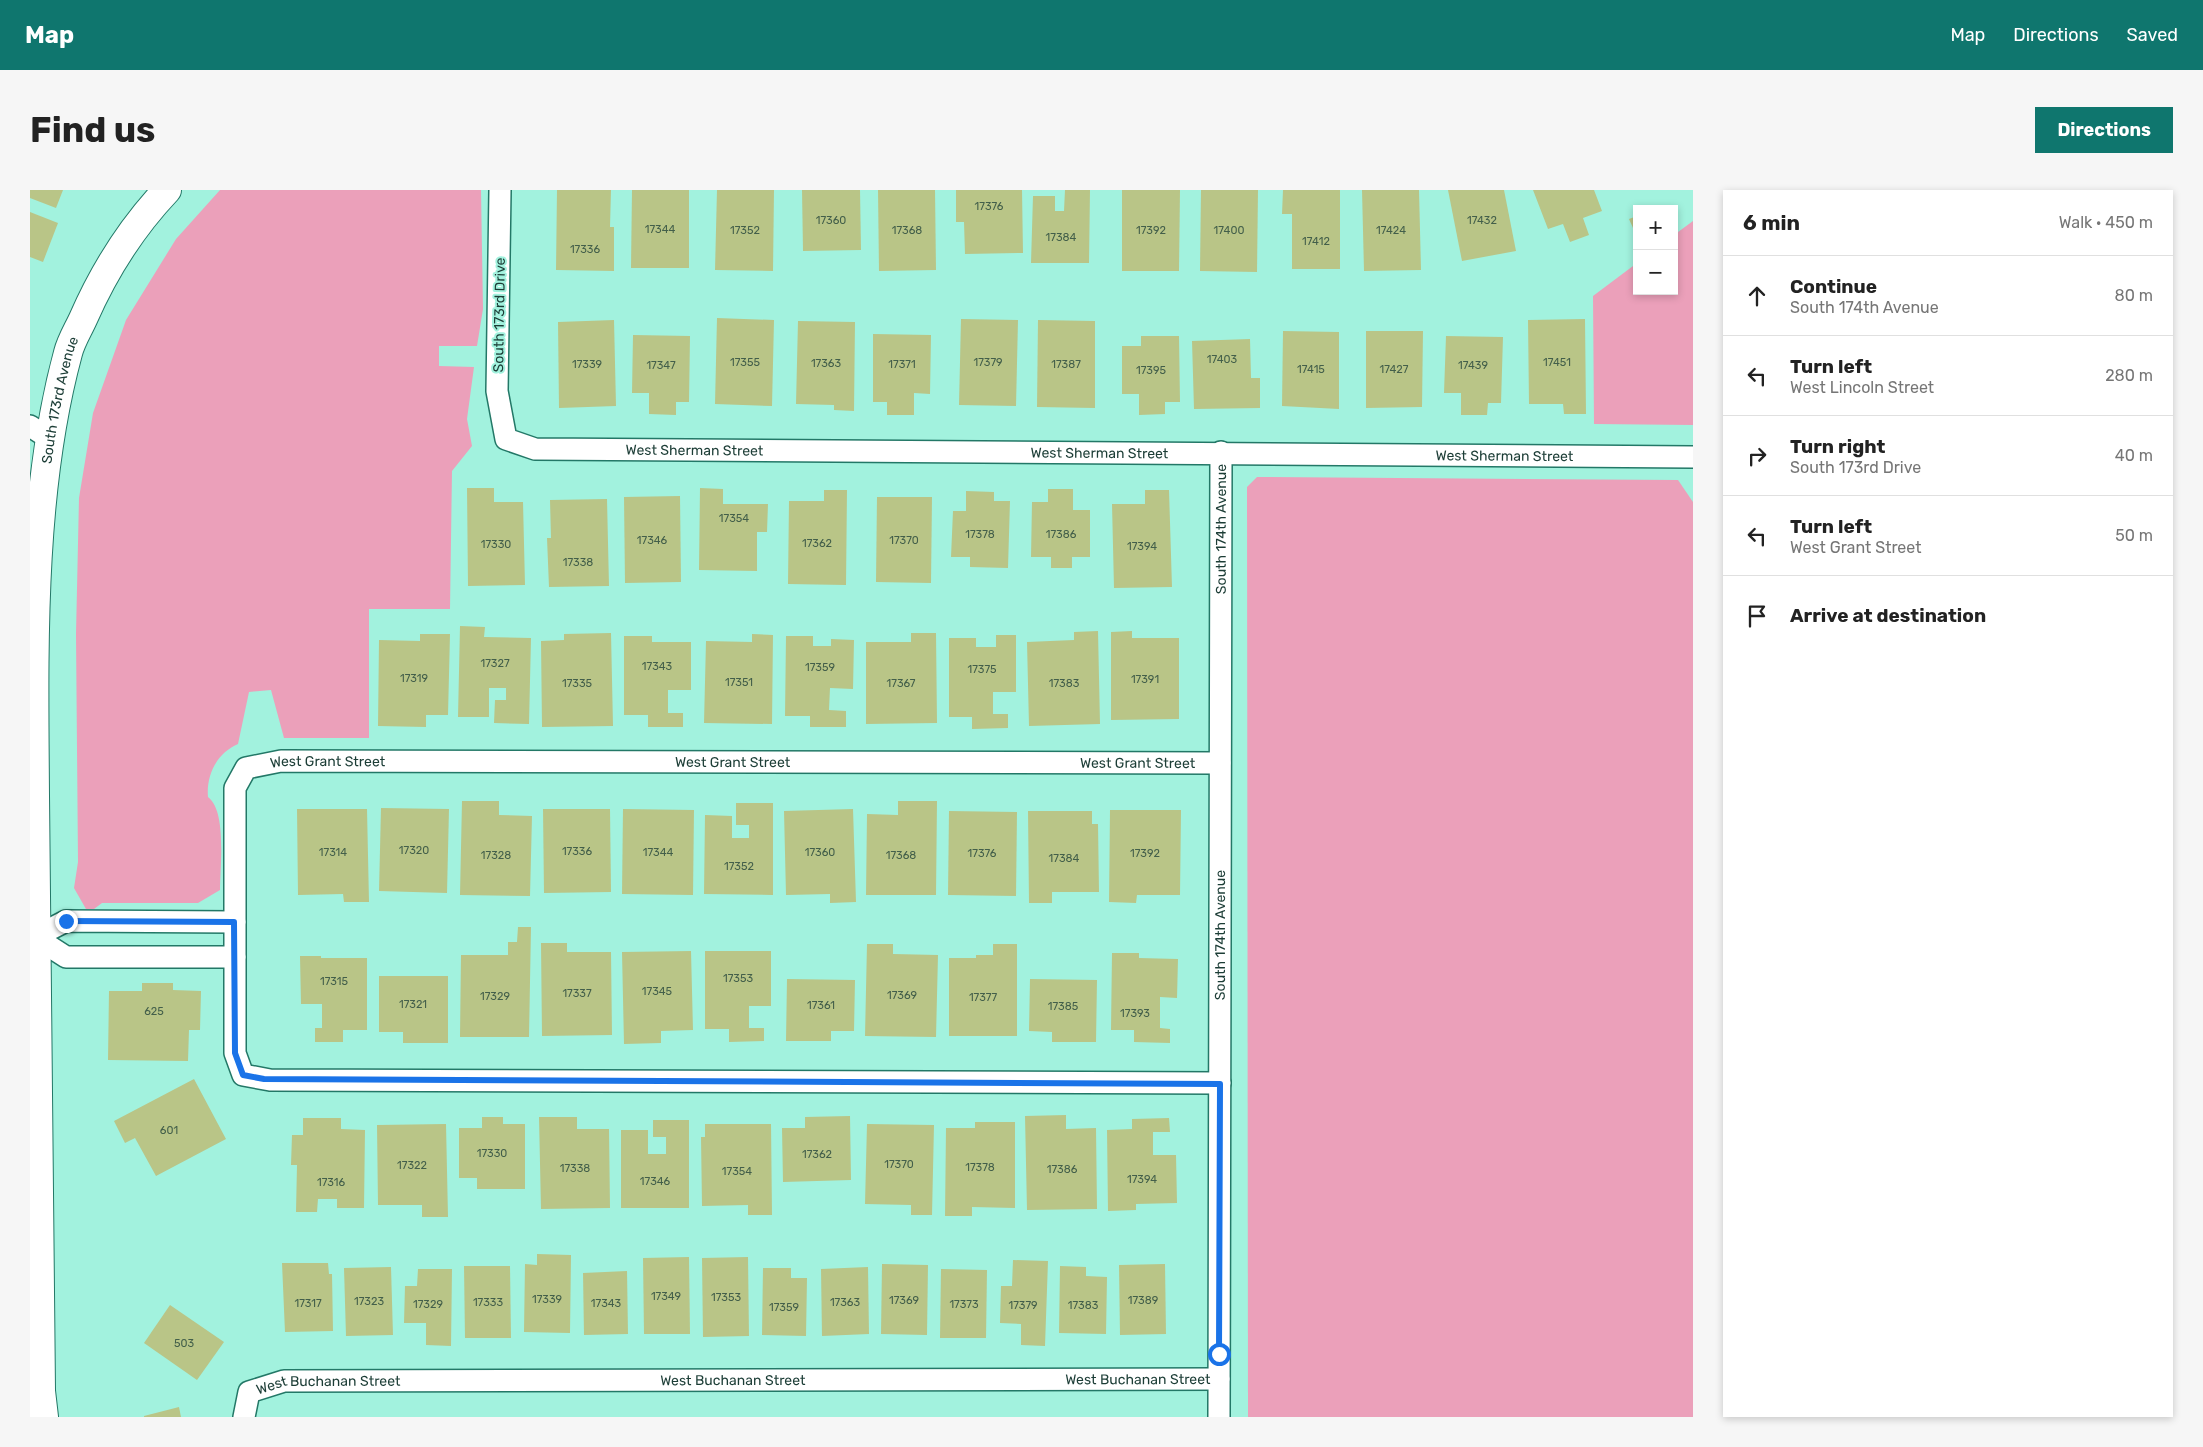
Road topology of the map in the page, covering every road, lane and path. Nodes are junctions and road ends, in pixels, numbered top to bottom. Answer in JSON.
{"nodes":[{"id":1,"x":167,"y":190,"type":"edge"},
{"id":2,"x":500,"y":190,"type":"edge"},
{"id":3,"x":36,"y":433,"type":"edge"},
{"id":4,"x":506,"y":440,"type":"joint"},
{"id":5,"x":1221,"y":452,"type":"junction"},
{"id":6,"x":1693,"y":457,"type":"edge"},
{"id":7,"x":1220,"y":763,"type":"junction"},
{"id":8,"x":234,"y":922,"type":"junction"},
{"id":9,"x":35,"y":937,"type":"junction"},
{"id":10,"x":234,"y":958,"type":"junction"},
{"id":11,"x":1220,"y":1084,"type":"junction"},
{"id":12,"x":1219,"y":1379,"type":"junction"},
{"id":13,"x":44,"y":1417,"type":"edge"},
{"id":14,"x":244,"y":1417,"type":"edge"},
{"id":15,"x":1219,"y":1417,"type":"edge"}],
"edges":[{"from":1,"to":3,"type":"street","name":"South 173rd Avenue"},
{"from":2,"to":4,"type":"street","name":"South 173rd Drive"},
{"from":3,"to":9,"type":"street","name":"South 173rd Avenue"},
{"from":4,"to":5,"type":"street","name":"West Sherman Street"},
{"from":5,"to":6,"type":"street","name":"West Sherman Street"},
{"from":5,"to":7,"type":"street","name":"South 174th Avenue"},
{"from":7,"to":8,"type":"street","name":"West Grant Street"},
{"from":7,"to":11,"type":"street","name":"South 174th Avenue"},
{"from":8,"to":9,"type":"street"},
{"from":8,"to":10,"type":"street"},
{"from":9,"to":10,"type":"street"},
{"from":9,"to":13,"type":"street","name":"South 173rd Avenue"},
{"from":10,"to":11,"type":"street"},
{"from":11,"to":12,"type":"street","name":"South 174th Avenue"},
{"from":12,"to":14,"type":"street","name":"West Buchanan Street"},
{"from":12,"to":15,"type":"street","name":"South 174th Avenue"}]}
